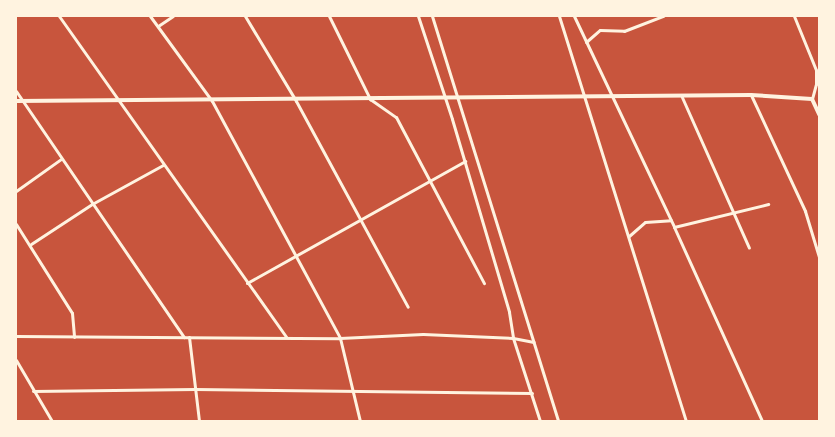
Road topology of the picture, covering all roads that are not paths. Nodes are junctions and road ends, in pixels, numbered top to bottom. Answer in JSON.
{"nodes":[{"id":1,"x":59,"y":16,"type":"edge"},
{"id":2,"x":150,"y":16,"type":"edge"},
{"id":3,"x":173,"y":16,"type":"edge"},
{"id":4,"x":245,"y":16,"type":"edge"},
{"id":5,"x":329,"y":16,"type":"edge"},
{"id":6,"x":418,"y":16,"type":"edge"},
{"id":7,"x":432,"y":16,"type":"edge"},
{"id":8,"x":559,"y":16,"type":"edge"},
{"id":9,"x":574,"y":16,"type":"edge"},
{"id":10,"x":663,"y":16,"type":"edge"},
{"id":11,"x":794,"y":16,"type":"edge"},
{"id":12,"x":158,"y":26,"type":"junction"},
{"id":13,"x":586,"y":42,"type":"junction"},
{"id":14,"x":818,"y":70,"type":"edge"},
{"id":15,"x":16,"y":91,"type":"edge"},
{"id":16,"x":681,"y":95,"type":"junction"},
{"id":17,"x":751,"y":95,"type":"junction"},
{"id":18,"x":586,"y":96,"type":"junction"},
{"id":19,"x":612,"y":96,"type":"junction"},
{"id":20,"x":370,"y":99,"type":"junction"},
{"id":21,"x":444,"y":99,"type":"junction"},
{"id":22,"x":458,"y":99,"type":"junction"},
{"id":23,"x":812,"y":99,"type":"junction"},
{"id":24,"x":16,"y":101,"type":"edge"},
{"id":25,"x":22,"y":101,"type":"junction"},
{"id":26,"x":120,"y":101,"type":"junction"},
{"id":27,"x":212,"y":101,"type":"junction"},
{"id":28,"x":296,"y":101,"type":"junction"},
{"id":29,"x":819,"y":114,"type":"edge"},
{"id":30,"x":61,"y":159,"type":"junction"},
{"id":31,"x":465,"y":161,"type":"junction"},
{"id":32,"x":163,"y":165,"type":"junction"},
{"id":33,"x":430,"y":180,"type":"junction"},
{"id":34,"x":16,"y":191,"type":"edge"},
{"id":35,"x":92,"y":204,"type":"junction"},
{"id":36,"x":768,"y":204,"type":"dead end"},
{"id":37,"x":733,"y":213,"type":"junction"},
{"id":38,"x":361,"y":219,"type":"junction"},
{"id":39,"x":671,"y":220,"type":"junction"},
{"id":40,"x":16,"y":224,"type":"edge"},
{"id":41,"x":674,"y":227,"type":"junction"},
{"id":42,"x":629,"y":236,"type":"junction"},
{"id":43,"x":31,"y":244,"type":"junction"},
{"id":44,"x":749,"y":248,"type":"dead end"},
{"id":45,"x":296,"y":256,"type":"junction"},
{"id":46,"x":819,"y":257,"type":"edge"},
{"id":47,"x":247,"y":283,"type":"junction"},
{"id":48,"x":484,"y":283,"type":"dead end"},
{"id":49,"x":408,"y":307,"type":"dead end"},
{"id":50,"x":16,"y":336,"type":"edge"},
{"id":51,"x":74,"y":337,"type":"junction"},
{"id":52,"x":184,"y":337,"type":"junction"},
{"id":53,"x":189,"y":337,"type":"junction"},
{"id":54,"x":286,"y":337,"type":"junction"},
{"id":55,"x":340,"y":338,"type":"junction"},
{"id":56,"x":513,"y":338,"type":"junction"},
{"id":57,"x":534,"y":342,"type":"junction"},
{"id":58,"x":16,"y":360,"type":"edge"},
{"id":59,"x":195,"y":389,"type":"junction"},
{"id":60,"x":33,"y":391,"type":"junction"},
{"id":61,"x":353,"y":391,"type":"junction"},
{"id":62,"x":532,"y":393,"type":"junction"},
{"id":63,"x":52,"y":421,"type":"edge"},
{"id":64,"x":199,"y":421,"type":"edge"},
{"id":65,"x":360,"y":421,"type":"edge"},
{"id":66,"x":540,"y":421,"type":"edge"},
{"id":67,"x":558,"y":421,"type":"edge"},
{"id":68,"x":686,"y":421,"type":"edge"},
{"id":69,"x":762,"y":421,"type":"edge"}],
"edges":[{"from":1,"to":26,"type":"street"},
{"from":2,"to":12,"type":"street"},
{"from":3,"to":12,"type":"street"},
{"from":4,"to":28,"type":"street"},
{"from":5,"to":20,"type":"street"},
{"from":6,"to":21,"type":"street"},
{"from":7,"to":22,"type":"street"},
{"from":8,"to":18,"type":"street"},
{"from":9,"to":13,"type":"street"},
{"from":10,"to":13,"type":"street"},
{"from":11,"to":14,"type":"street"},
{"from":12,"to":27,"type":"street"},
{"from":13,"to":19,"type":"street"},
{"from":14,"to":23,"type":"street"},
{"from":15,"to":25,"type":"street"},
{"from":16,"to":17,"type":"street"},
{"from":16,"to":19,"type":"street"},
{"from":16,"to":37,"type":"street"},
{"from":17,"to":23,"type":"street"},
{"from":17,"to":46,"type":"street"},
{"from":18,"to":19,"type":"street"},
{"from":18,"to":22,"type":"street"},
{"from":18,"to":42,"type":"street"},
{"from":19,"to":39,"type":"street"},
{"from":20,"to":21,"type":"street"},
{"from":20,"to":28,"type":"street"},
{"from":20,"to":33,"type":"street"},
{"from":21,"to":22,"type":"street"},
{"from":21,"to":31,"type":"street"},
{"from":22,"to":57,"type":"street"},
{"from":23,"to":29,"type":"street"},
{"from":24,"to":25,"type":"street"},
{"from":25,"to":26,"type":"street"},
{"from":25,"to":30,"type":"street"},
{"from":26,"to":27,"type":"street"},
{"from":26,"to":32,"type":"street"},
{"from":27,"to":28,"type":"street"},
{"from":27,"to":45,"type":"street"},
{"from":28,"to":38,"type":"street"},
{"from":30,"to":34,"type":"street"},
{"from":30,"to":35,"type":"street"},
{"from":31,"to":33,"type":"street"},
{"from":31,"to":56,"type":"street"},
{"from":32,"to":35,"type":"street"},
{"from":32,"to":47,"type":"street"},
{"from":33,"to":38,"type":"street"},
{"from":33,"to":48,"type":"street"},
{"from":35,"to":43,"type":"street"},
{"from":35,"to":52,"type":"street"},
{"from":36,"to":37,"type":"street"},
{"from":37,"to":41,"type":"street"},
{"from":37,"to":44,"type":"street"},
{"from":38,"to":45,"type":"street"},
{"from":38,"to":49,"type":"street"},
{"from":39,"to":41,"type":"street"},
{"from":39,"to":42,"type":"street"},
{"from":40,"to":43,"type":"street"},
{"from":41,"to":69,"type":"street"},
{"from":42,"to":68,"type":"street"},
{"from":43,"to":51,"type":"street"},
{"from":45,"to":47,"type":"street"},
{"from":45,"to":55,"type":"street"},
{"from":47,"to":54,"type":"street"},
{"from":50,"to":51,"type":"street"},
{"from":51,"to":52,"type":"street"},
{"from":52,"to":53,"type":"street"},
{"from":53,"to":54,"type":"street"},
{"from":53,"to":59,"type":"street"},
{"from":54,"to":55,"type":"street"},
{"from":55,"to":56,"type":"street"},
{"from":55,"to":61,"type":"street"},
{"from":56,"to":57,"type":"street"},
{"from":56,"to":62,"type":"street"},
{"from":57,"to":67,"type":"street"},
{"from":58,"to":60,"type":"street"},
{"from":59,"to":60,"type":"street"},
{"from":59,"to":61,"type":"street"},
{"from":59,"to":64,"type":"street"},
{"from":60,"to":63,"type":"street"},
{"from":61,"to":62,"type":"street"},
{"from":61,"to":65,"type":"street"},
{"from":62,"to":66,"type":"street"}]}
